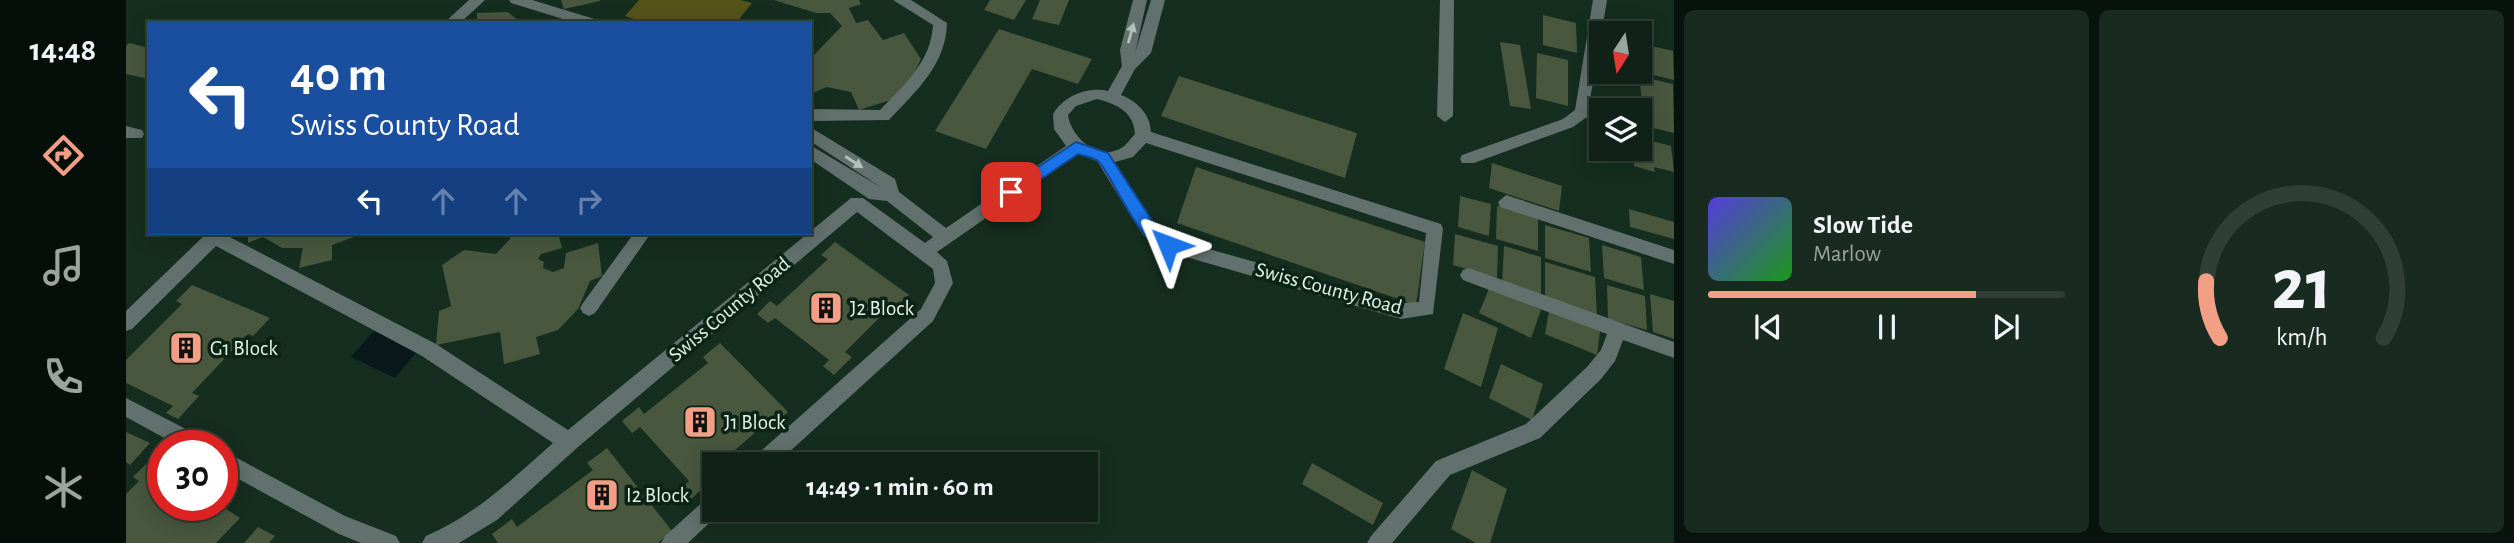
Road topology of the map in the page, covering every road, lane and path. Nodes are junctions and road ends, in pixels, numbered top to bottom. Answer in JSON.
{"nodes":[{"id":1,"x":478,"y":0,"type":"edge"},
{"id":2,"x":516,"y":0,"type":"edge"},
{"id":3,"x":900,"y":0,"type":"edge"},
{"id":4,"x":1140,"y":0,"type":"edge"},
{"id":5,"x":1158,"y":0,"type":"edge"},
{"id":6,"x":1447,"y":0,"type":"edge"},
{"id":7,"x":1600,"y":0,"type":"edge"},
{"id":8,"x":453,"y":21,"type":"edge"},
{"id":9,"x":586,"y":21,"type":"edge"},
{"id":10,"x":1129,"y":66,"type":"junction"},
{"id":11,"x":1113,"y":96,"type":"junction"},
{"id":12,"x":812,"y":115,"type":"edge"},
{"id":13,"x":1445,"y":116,"type":"dead end"},
{"id":14,"x":812,"y":134,"type":"edge"},
{"id":15,"x":1143,"y":135,"type":"junction"},
{"id":16,"x":1076,"y":148,"type":"junction"},
{"id":17,"x":812,"y":152,"type":"edge"},
{"id":18,"x":1103,"y":156,"type":"junction"},
{"id":19,"x":1468,"y":159,"type":"dead end"},
{"id":20,"x":891,"y":195,"type":"junction"},
{"id":21,"x":1506,"y":202,"type":"dead end"},
{"id":22,"x":216,"y":235,"type":"edge"},
{"id":23,"x":642,"y":235,"type":"edge"},
{"id":24,"x":946,"y":237,"type":"junction"},
{"id":25,"x":925,"y":252,"type":"junction"},
{"id":26,"x":1674,"y":257,"type":"edge"},
{"id":27,"x":1469,"y":275,"type":"dead end"},
{"id":28,"x":589,"y":308,"type":"dead end"},
{"id":29,"x":126,"y":323,"type":"edge"},
{"id":30,"x":1618,"y":330,"type":"junction"},
{"id":31,"x":1674,"y":350,"type":"edge"},
{"id":32,"x":126,"y":407,"type":"edge"},
{"id":33,"x":168,"y":430,"type":"edge"},
{"id":34,"x":569,"y":442,"type":"junction"},
{"id":35,"x":774,"y":452,"type":"edge"},
{"id":36,"x":238,"y":468,"type":"edge"},
{"id":37,"x":702,"y":517,"type":"edge"},
{"id":38,"x":389,"y":543,"type":"edge"},
{"id":39,"x":433,"y":543,"type":"edge"},
{"id":40,"x":672,"y":543,"type":"edge"},
{"id":41,"x":1378,"y":543,"type":"edge"}],
"edges":[{"from":1,"to":8,"type":"street"},
{"from":2,"to":9,"type":"street"},
{"from":3,"to":12,"type":"street"},
{"from":10,"to":4,"type":"street","one_way":true},
{"from":5,"to":10,"type":"street"},
{"from":6,"to":13,"type":"street"},
{"from":7,"to":19,"type":"street"},
{"from":10,"to":11,"type":"street"},
{"from":11,"to":15,"type":"street"},
{"from":11,"to":16,"type":"street"},
{"from":14,"to":20,"type":"street","one_way":true},
{"from":15,"to":18,"type":"street"},
{"from":15,"to":18,"type":"street","name":"Swiss County Road"},
{"from":16,"to":18,"type":"street"},
{"from":16,"to":24,"type":"street"},
{"from":17,"to":20,"type":"street"},
{"from":20,"to":24,"type":"street"},
{"from":21,"to":26,"type":"street"},
{"from":22,"to":29,"type":"street"},
{"from":22,"to":34,"type":"street"},
{"from":23,"to":28,"type":"street"},
{"from":24,"to":25,"type":"street"},
{"from":25,"to":34,"type":"street","name":"Swiss County Road"},
{"from":25,"to":35,"type":"street","name":"Swiss County Road"},
{"from":27,"to":30,"type":"street"},
{"from":30,"to":31,"type":"street"},
{"from":30,"to":41,"type":"street"},
{"from":32,"to":33,"type":"street"},
{"from":34,"to":39,"type":"street","name":"Swiss County Road"},
{"from":36,"to":38,"type":"street"},
{"from":37,"to":40,"type":"street"}]}
